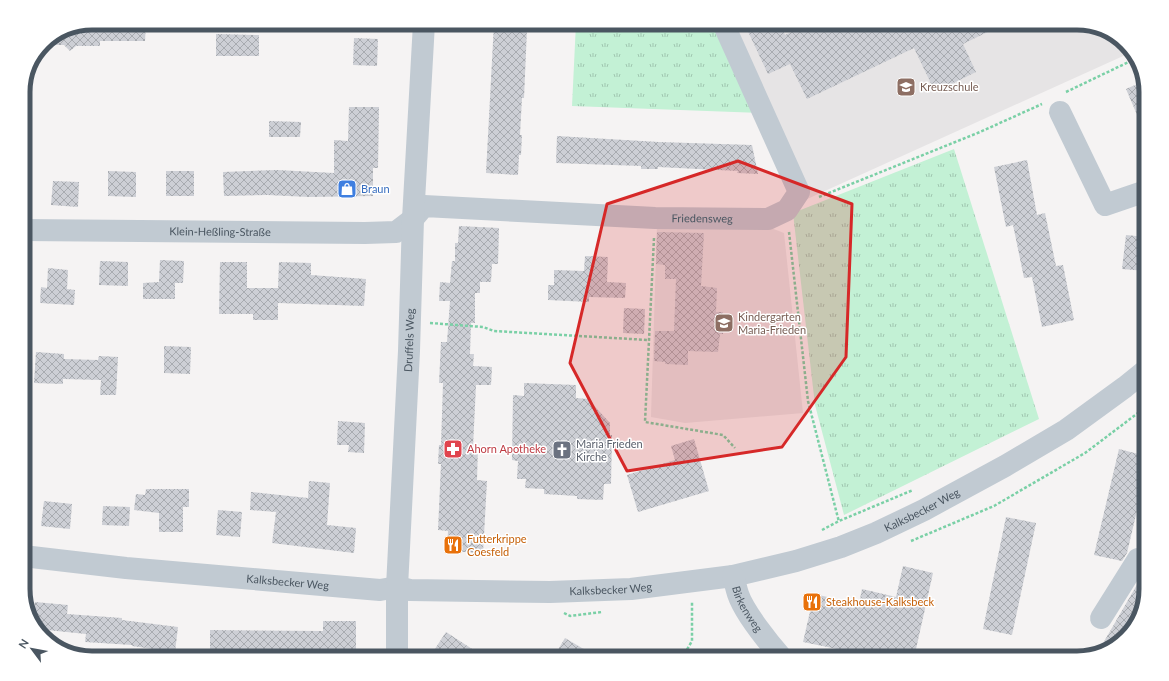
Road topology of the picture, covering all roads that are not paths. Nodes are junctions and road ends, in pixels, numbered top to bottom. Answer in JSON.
{"nodes":[{"id":1,"x":424,"y":30,"type":"edge"},
{"id":2,"x":726,"y":30,"type":"edge"},
{"id":3,"x":1055,"y":103,"type":"road end"},
{"id":4,"x":1139,"y":193,"type":"edge"},
{"id":5,"x":414,"y":219,"type":"junction"},
{"id":6,"x":30,"y":230,"type":"edge"},
{"id":7,"x":1139,"y":376,"type":"edge"},
{"id":8,"x":30,"y":557,"type":"edge"},
{"id":9,"x":1139,"y":566,"type":"edge"},
{"id":10,"x":733,"y":576,"type":"junction"},
{"id":11,"x":397,"y":587,"type":"junction"},
{"id":12,"x":1101,"y":618,"type":"dead end"},
{"id":13,"x":397,"y":651,"type":"edge"},
{"id":14,"x":776,"y":651,"type":"edge"}],
"edges":[{"from":1,"to":5,"type":"street","name":"Druffels Weg"},
{"from":2,"to":5,"type":"street","name":"Friedensweg"},
{"from":3,"to":4,"type":"street"},
{"from":5,"to":6,"type":"street","name":"Klein-Heßling-Straße"},
{"from":5,"to":11,"type":"street","name":"Druffels Weg"},
{"from":7,"to":10,"type":"street","name":"Kalksbecker Weg"},
{"from":8,"to":11,"type":"street","name":"Kalksbecker Weg"},
{"from":9,"to":12,"type":"street"},
{"from":10,"to":11,"type":"street","name":"Kalksbecker Weg"},
{"from":10,"to":14,"type":"street","name":"Birkenweg"},
{"from":11,"to":13,"type":"street","name":"Druffels Weg"}]}
